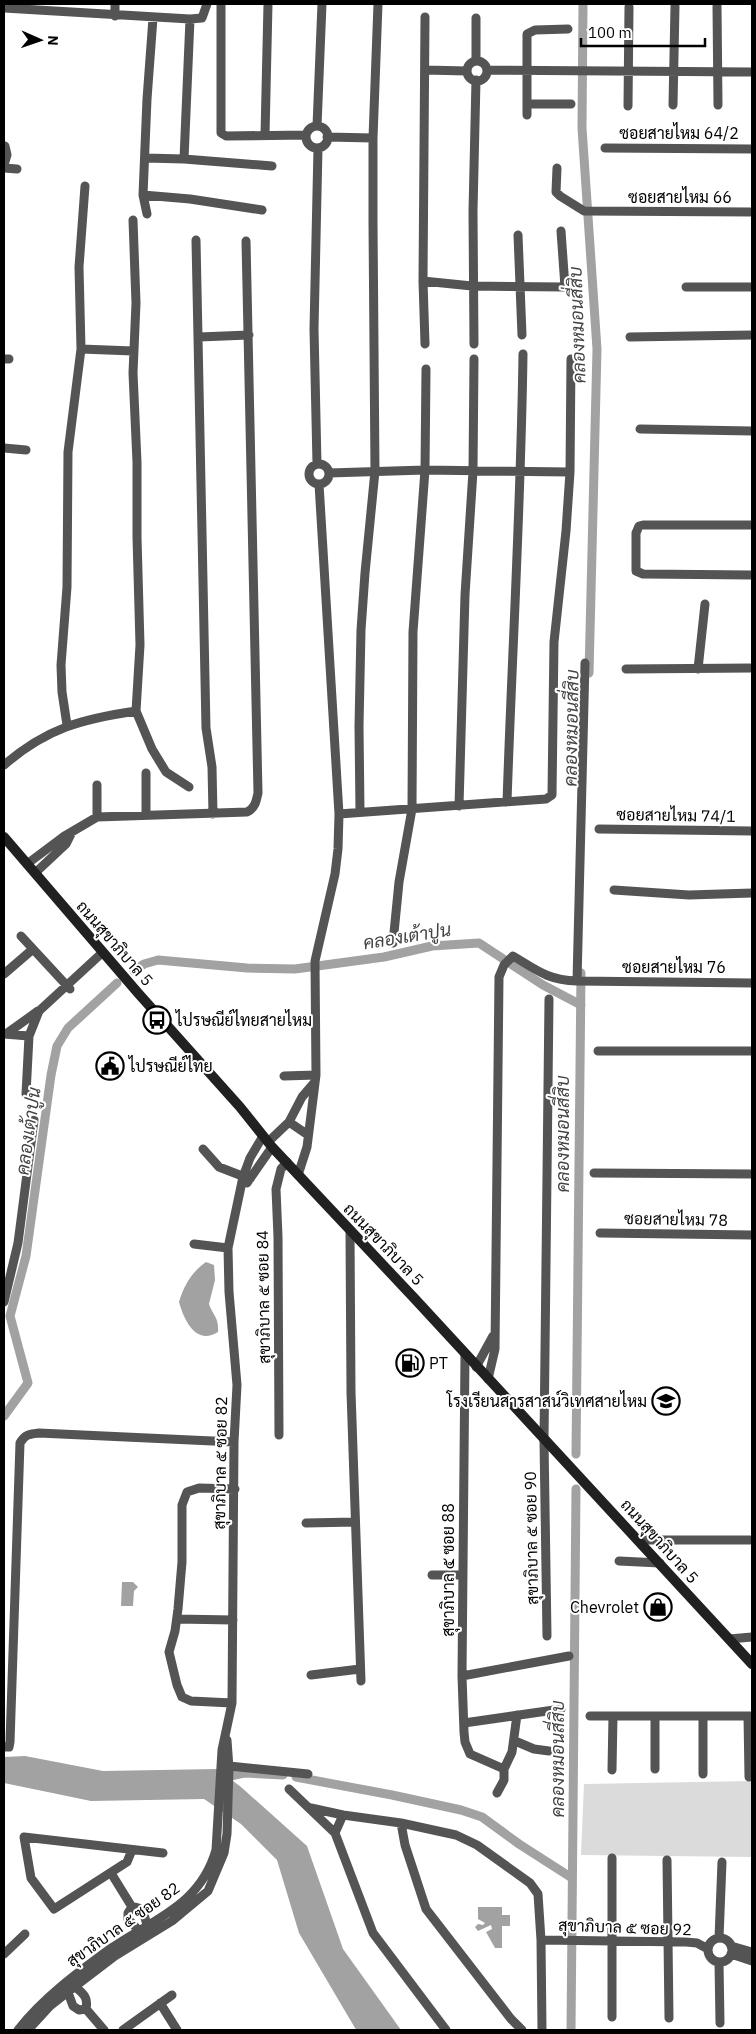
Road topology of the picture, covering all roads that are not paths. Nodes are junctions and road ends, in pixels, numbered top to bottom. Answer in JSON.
{"nodes":[{"id":1,"x":115,"y":4,"type":"edge"},
{"id":2,"x":207,"y":4,"type":"edge"},
{"id":3,"x":221,"y":4,"type":"edge"},
{"id":4,"x":268,"y":4,"type":"edge"},
{"id":5,"x":322,"y":4,"type":"edge"},
{"id":6,"x":378,"y":4,"type":"edge"},
{"id":7,"x":675,"y":6,"type":"dead end"},
{"id":8,"x":717,"y":6,"type":"dead end"},
{"id":9,"x":18,"y":7,"type":"edge"},
{"id":10,"x":629,"y":7,"type":"dead end"},
{"id":11,"x":4,"y":8,"type":"edge"},
{"id":12,"x":75,"y":8,"type":"edge"},
{"id":13,"x":116,"y":16,"type":"junction"},
{"id":14,"x":425,"y":17,"type":"dead end"},
{"id":15,"x":153,"y":18,"type":"junction"},
{"id":16,"x":476,"y":18,"type":"dead end"},
{"id":17,"x":190,"y":19,"type":"junction"},
{"id":18,"x":568,"y":29,"type":"dead end"},
{"id":19,"x":476,"y":61,"type":"junction"},
{"id":20,"x":425,"y":70,"type":"junction"},
{"id":21,"x":487,"y":70,"type":"junction"},
{"id":22,"x":526,"y":70,"type":"junction"},
{"id":23,"x":629,"y":70,"type":"junction"},
{"id":24,"x":467,"y":71,"type":"junction"},
{"id":25,"x":674,"y":71,"type":"junction"},
{"id":26,"x":718,"y":71,"type":"junction"},
{"id":27,"x":752,"y":72,"type":"edge"},
{"id":28,"x":476,"y":80,"type":"junction"},
{"id":29,"x":527,"y":104,"type":"junction"},
{"id":30,"x":571,"y":104,"type":"dead end"},
{"id":31,"x":673,"y":105,"type":"dead end"},
{"id":32,"x":718,"y":105,"type":"dead end"},
{"id":33,"x":628,"y":106,"type":"dead end"},
{"id":34,"x":527,"y":116,"type":"dead end"},
{"id":35,"x":317,"y":126,"type":"junction"},
{"id":36,"x":265,"y":134,"type":"junction"},
{"id":37,"x":306,"y":136,"type":"junction"},
{"id":38,"x":327,"y":137,"type":"junction"},
{"id":39,"x":373,"y":138,"type":"junction"},
{"id":40,"x":5,"y":146,"type":"edge"},
{"id":41,"x":318,"y":148,"type":"junction"},
{"id":42,"x":605,"y":148,"type":"dead end"},
{"id":43,"x":752,"y":149,"type":"edge"},
{"id":44,"x":145,"y":158,"type":"junction"},
{"id":45,"x":184,"y":160,"type":"junction"},
{"id":46,"x":272,"y":166,"type":"dead end"},
{"id":47,"x":4,"y":167,"type":"edge"},
{"id":48,"x":557,"y":168,"type":"dead end"},
{"id":49,"x":17,"y":169,"type":"dead end"},
{"id":50,"x":85,"y":186,"type":"dead end"},
{"id":51,"x":143,"y":195,"type":"junction"},
{"id":52,"x":262,"y":210,"type":"dead end"},
{"id":53,"x":752,"y":212,"type":"edge"},
{"id":54,"x":147,"y":214,"type":"dead end"},
{"id":55,"x":133,"y":220,"type":"dead end"},
{"id":56,"x":561,"y":231,"type":"dead end"},
{"id":57,"x":518,"y":235,"type":"dead end"},
{"id":58,"x":196,"y":240,"type":"dead end"},
{"id":59,"x":246,"y":241,"type":"dead end"},
{"id":60,"x":423,"y":281,"type":"junction"},
{"id":61,"x":472,"y":286,"type":"junction"},
{"id":62,"x":520,"y":286,"type":"junction"},
{"id":63,"x":686,"y":287,"type":"dead end"},
{"id":64,"x":752,"y":287,"type":"edge"},
{"id":65,"x":249,"y":335,"type":"junction"},
{"id":66,"x":522,"y":336,"type":"dead end"},
{"id":67,"x":752,"y":336,"type":"edge"},
{"id":68,"x":198,"y":337,"type":"junction"},
{"id":69,"x":630,"y":337,"type":"dead end"},
{"id":70,"x":425,"y":344,"type":"dead end"},
{"id":71,"x":474,"y":344,"type":"dead end"},
{"id":72,"x":81,"y":349,"type":"junction"},
{"id":73,"x":133,"y":351,"type":"junction"},
{"id":74,"x":523,"y":354,"type":"dead end"},
{"id":75,"x":571,"y":359,"type":"dead end"},
{"id":76,"x":474,"y":360,"type":"dead end"},
{"id":77,"x":426,"y":369,"type":"dead end"},
{"id":78,"x":640,"y":429,"type":"dead end"},
{"id":79,"x":752,"y":431,"type":"edge"},
{"id":80,"x":4,"y":448,"type":"edge"},
{"id":81,"x":26,"y":450,"type":"dead end"},
{"id":82,"x":317,"y":464,"type":"junction"},
{"id":83,"x":426,"y":470,"type":"junction"},
{"id":84,"x":375,"y":471,"type":"junction"},
{"id":85,"x":473,"y":471,"type":"junction"},
{"id":86,"x":522,"y":472,"type":"junction"},
{"id":87,"x":570,"y":472,"type":"junction"},
{"id":88,"x":329,"y":473,"type":"junction"},
{"id":89,"x":319,"y":484,"type":"junction"},
{"id":90,"x":752,"y":525,"type":"edge"},
{"id":91,"x":752,"y":575,"type":"edge"},
{"id":92,"x":704,"y":604,"type":"dead end"},
{"id":93,"x":585,"y":663,"type":"dead end"},
{"id":94,"x":752,"y":668,"type":"edge"},
{"id":95,"x":626,"y":669,"type":"dead end"},
{"id":96,"x":698,"y":669,"type":"junction"},
{"id":97,"x":136,"y":710,"type":"junction"},
{"id":98,"x":67,"y":725,"type":"junction"},
{"id":99,"x":4,"y":764,"type":"edge"},
{"id":100,"x":146,"y":773,"type":"dead end"},
{"id":101,"x":97,"y":785,"type":"dead end"},
{"id":102,"x":189,"y":787,"type":"dead end"},
{"id":103,"x":507,"y":802,"type":"junction"},
{"id":104,"x":459,"y":806,"type":"junction"},
{"id":105,"x":412,"y":810,"type":"junction"},
{"id":106,"x":360,"y":812,"type":"junction"},
{"id":107,"x":213,"y":814,"type":"junction"},
{"id":108,"x":338,"y":814,"type":"junction"},
{"id":109,"x":146,"y":815,"type":"junction"},
{"id":110,"x":97,"y":817,"type":"junction"},
{"id":111,"x":599,"y":829,"type":"dead end"},
{"id":112,"x":752,"y":830,"type":"edge"},
{"id":113,"x":71,"y":834,"type":"junction"},
{"id":114,"x":4,"y":837,"type":"edge"},
{"id":115,"x":27,"y":864,"type":"junction"},
{"id":116,"x":35,"y":873,"type":"junction"},
{"id":117,"x":614,"y":890,"type":"dead end"},
{"id":118,"x":752,"y":893,"type":"edge"},
{"id":119,"x":21,"y":936,"type":"dead end"},
{"id":120,"x":393,"y":943,"type":"dead end"},
{"id":121,"x":33,"y":949,"type":"junction"},
{"id":122,"x":104,"y":954,"type":"junction"},
{"id":123,"x":4,"y":974,"type":"edge"},
{"id":124,"x":579,"y":981,"type":"junction"},
{"id":125,"x":752,"y":983,"type":"edge"},
{"id":126,"x":66,"y":989,"type":"junction"},
{"id":127,"x":549,"y":999,"type":"dead end"},
{"id":128,"x":39,"y":1011,"type":"junction"},
{"id":129,"x":5,"y":1034,"type":"edge"},
{"id":130,"x":29,"y":1036,"type":"junction"},
{"id":131,"x":598,"y":1051,"type":"dead end"},
{"id":132,"x":752,"y":1051,"type":"edge"},
{"id":133,"x":284,"y":1076,"type":"dead end"},
{"id":134,"x":315,"y":1079,"type":"junction"},
{"id":135,"x":26,"y":1094,"type":"dead end"},
{"id":136,"x":34,"y":1120,"type":"dead end"},
{"id":137,"x":289,"y":1122,"type":"junction"},
{"id":138,"x":308,"y":1135,"type":"junction"},
{"id":139,"x":268,"y":1142,"type":"junction"},
{"id":140,"x":203,"y":1149,"type":"dead end"},
{"id":141,"x":287,"y":1162,"type":"junction"},
{"id":142,"x":594,"y":1173,"type":"dead end"},
{"id":143,"x":752,"y":1174,"type":"edge"},
{"id":144,"x":298,"y":1175,"type":"junction"},
{"id":145,"x":246,"y":1178,"type":"junction"},
{"id":146,"x":350,"y":1232,"type":"junction"},
{"id":147,"x":600,"y":1233,"type":"dead end"},
{"id":148,"x":752,"y":1235,"type":"edge"},
{"id":149,"x":194,"y":1244,"type":"dead end"},
{"id":150,"x":228,"y":1248,"type":"junction"},
{"id":151,"x":7,"y":1280,"type":"edge"},
{"id":152,"x":4,"y":1302,"type":"edge"},
{"id":153,"x":494,"y":1334,"type":"junction"},
{"id":154,"x":465,"y":1354,"type":"junction"},
{"id":155,"x":476,"y":1367,"type":"junction"},
{"id":156,"x":488,"y":1379,"type":"junction"},
{"id":157,"x":278,"y":1435,"type":"dead end"},
{"id":158,"x":544,"y":1440,"type":"junction"},
{"id":159,"x":234,"y":1442,"type":"junction"},
{"id":160,"x":235,"y":1489,"type":"junction"},
{"id":161,"x":356,"y":1522,"type":"junction"},
{"id":162,"x":306,"y":1523,"type":"dead end"},
{"id":163,"x":639,"y":1540,"type":"junction"},
{"id":164,"x":752,"y":1540,"type":"edge"},
{"id":165,"x":619,"y":1561,"type":"dead end"},
{"id":166,"x":660,"y":1563,"type":"junction"},
{"id":167,"x":432,"y":1575,"type":"dead end"},
{"id":168,"x":463,"y":1575,"type":"junction"},
{"id":169,"x":177,"y":1619,"type":"junction"},
{"id":170,"x":233,"y":1620,"type":"junction"},
{"id":171,"x":547,"y":1636,"type":"dead end"},
{"id":172,"x":752,"y":1637,"type":"edge"},
{"id":173,"x":729,"y":1639,"type":"junction"},
{"id":174,"x":569,"y":1656,"type":"dead end"},
{"id":175,"x":752,"y":1664,"type":"edge"},
{"id":176,"x":360,"y":1669,"type":"junction"},
{"id":177,"x":311,"y":1675,"type":"dead end"},
{"id":178,"x":462,"y":1676,"type":"junction"},
{"id":179,"x":361,"y":1682,"type":"dead end"},
{"id":180,"x":232,"y":1703,"type":"junction"},
{"id":181,"x":561,"y":1709,"type":"dead end"},
{"id":182,"x":517,"y":1715,"type":"junction"},
{"id":183,"x":590,"y":1716,"type":"dead end"},
{"id":184,"x":613,"y":1716,"type":"junction"},
{"id":185,"x":655,"y":1716,"type":"junction"},
{"id":186,"x":703,"y":1716,"type":"junction"},
{"id":187,"x":750,"y":1716,"type":"edge"},
{"id":188,"x":464,"y":1723,"type":"junction"},
{"id":189,"x":515,"y":1741,"type":"junction"},
{"id":190,"x":4,"y":1747,"type":"edge"},
{"id":191,"x":549,"y":1751,"type":"dead end"},
{"id":192,"x":226,"y":1766,"type":"junction"},
{"id":193,"x":504,"y":1769,"type":"junction"},
{"id":194,"x":655,"y":1769,"type":"dead end"},
{"id":195,"x":612,"y":1770,"type":"dead end"},
{"id":196,"x":308,"y":1774,"type":"dead end"},
{"id":197,"x":703,"y":1774,"type":"dead end"},
{"id":198,"x":749,"y":1777,"type":"dead end"},
{"id":199,"x":290,"y":1789,"type":"dead end"},
{"id":200,"x":497,"y":1793,"type":"dead end"},
{"id":201,"x":311,"y":1808,"type":"junction"},
{"id":202,"x":343,"y":1815,"type":"junction"},
{"id":203,"x":401,"y":1823,"type":"junction"},
{"id":204,"x":335,"y":1833,"type":"junction"},
{"id":205,"x":132,"y":1850,"type":"junction"},
{"id":206,"x":163,"y":1853,"type":"dead end"},
{"id":207,"x":612,"y":1858,"type":"dead end"},
{"id":208,"x":667,"y":1860,"type":"dead end"},
{"id":209,"x":722,"y":1862,"type":"dead end"},
{"id":210,"x":111,"y":1873,"type":"junction"},
{"id":211,"x":132,"y":1907,"type":"junction"},
{"id":212,"x":146,"y":1931,"type":"junction"},
{"id":213,"x":25,"y":1934,"type":"dead end"},
{"id":214,"x":719,"y":1938,"type":"junction"},
{"id":215,"x":540,"y":1940,"type":"junction"},
{"id":216,"x":611,"y":1941,"type":"junction"},
{"id":217,"x":668,"y":1941,"type":"junction"},
{"id":218,"x":708,"y":1949,"type":"junction"},
{"id":219,"x":731,"y":1950,"type":"junction"},
{"id":220,"x":752,"y":1952,"type":"edge"},
{"id":221,"x":4,"y":1954,"type":"edge"},
{"id":222,"x":752,"y":1961,"type":"edge"},
{"id":223,"x":719,"y":1962,"type":"junction"},
{"id":224,"x":69,"y":1985,"type":"junction"},
{"id":225,"x":172,"y":1995,"type":"dead end"},
{"id":226,"x":160,"y":2003,"type":"junction"},
{"id":227,"x":86,"y":2009,"type":"junction"},
{"id":228,"x":612,"y":2018,"type":"dead end"},
{"id":229,"x":668,"y":2018,"type":"dead end"},
{"id":230,"x":720,"y":2023,"type":"dead end"},
{"id":231,"x":18,"y":2030,"type":"edge"},
{"id":232,"x":28,"y":2030,"type":"edge"},
{"id":233,"x":104,"y":2030,"type":"edge"},
{"id":234,"x":123,"y":2030,"type":"edge"},
{"id":235,"x":176,"y":2030,"type":"edge"},
{"id":236,"x":446,"y":2030,"type":"edge"},
{"id":237,"x":522,"y":2030,"type":"edge"},
{"id":238,"x":542,"y":2030,"type":"edge"}],
"edges":[{"from":1,"to":13,"type":"street"},
{"from":2,"to":17,"type":"street"},
{"from":3,"to":36,"type":"street"},
{"from":4,"to":36,"type":"street"},
{"from":5,"to":35,"type":"street"},
{"from":6,"to":39,"type":"street"},
{"from":7,"to":25,"type":"street"},
{"from":8,"to":26,"type":"street"},
{"from":9,"to":11,"type":"street"},
{"from":9,"to":12,"type":"street"},
{"from":10,"to":23,"type":"street"},
{"from":12,"to":13,"type":"street"},
{"from":13,"to":15,"type":"street"},
{"from":14,"to":20,"type":"street"},
{"from":15,"to":17,"type":"street"},
{"from":15,"to":44,"type":"street"},
{"from":16,"to":19,"type":"street"},
{"from":17,"to":45,"type":"street"},
{"from":18,"to":22,"type":"street"},
{"from":19,"to":21,"type":"street"},
{"from":19,"to":24,"type":"street"},
{"from":20,"to":24,"type":"street"},
{"from":20,"to":60,"type":"street"},
{"from":21,"to":22,"type":"street"},
{"from":21,"to":28,"type":"street"},
{"from":22,"to":23,"type":"street"},
{"from":22,"to":29,"type":"street"},
{"from":23,"to":25,"type":"street"},
{"from":23,"to":33,"type":"street"},
{"from":24,"to":28,"type":"street"},
{"from":25,"to":26,"type":"street"},
{"from":25,"to":31,"type":"street"},
{"from":26,"to":27,"type":"street"},
{"from":26,"to":32,"type":"street"},
{"from":28,"to":61,"type":"street"},
{"from":29,"to":30,"type":"street"},
{"from":29,"to":34,"type":"street"},
{"from":35,"to":37,"type":"street"},
{"from":35,"to":38,"type":"street"},
{"from":36,"to":37,"type":"street"},
{"from":37,"to":41,"type":"street"},
{"from":38,"to":39,"type":"street"},
{"from":38,"to":41,"type":"street"},
{"from":39,"to":84,"type":"street"},
{"from":40,"to":47,"type":"street"},
{"from":41,"to":82,"type":"street"},
{"from":42,"to":43,"type":"street","name":"ซอยสายไหม 64/2"},
{"from":44,"to":45,"type":"street"},
{"from":44,"to":51,"type":"street"},
{"from":45,"to":46,"type":"street"},
{"from":47,"to":49,"type":"street"},
{"from":48,"to":53,"type":"street","name":"ซอยสายไหม 66"},
{"from":50,"to":72,"type":"street"},
{"from":51,"to":52,"type":"street"},
{"from":51,"to":54,"type":"street"},
{"from":55,"to":73,"type":"street"},
{"from":56,"to":62,"type":"street"},
{"from":57,"to":62,"type":"street"},
{"from":58,"to":68,"type":"street"},
{"from":59,"to":65,"type":"street"},
{"from":60,"to":61,"type":"street"},
{"from":60,"to":70,"type":"street"},
{"from":61,"to":62,"type":"street"},
{"from":61,"to":71,"type":"street"},
{"from":62,"to":66,"type":"street"},
{"from":63,"to":64,"type":"street"},
{"from":65,"to":68,"type":"street"},
{"from":65,"to":107,"type":"street"},
{"from":67,"to":69,"type":"street"},
{"from":68,"to":107,"type":"street"},
{"from":72,"to":73,"type":"street"},
{"from":72,"to":98,"type":"street"},
{"from":73,"to":97,"type":"street"},
{"from":74,"to":86,"type":"street"},
{"from":75,"to":87,"type":"street"},
{"from":76,"to":85,"type":"street"},
{"from":77,"to":83,"type":"street"},
{"from":78,"to":79,"type":"street"},
{"from":80,"to":81,"type":"street"},
{"from":82,"to":88,"type":"street"},
{"from":82,"to":89,"type":"street"},
{"from":83,"to":84,"type":"street"},
{"from":83,"to":85,"type":"street"},
{"from":83,"to":105,"type":"street"},
{"from":84,"to":88,"type":"street"},
{"from":84,"to":106,"type":"street"},
{"from":85,"to":86,"type":"street"},
{"from":85,"to":104,"type":"street"},
{"from":86,"to":87,"type":"street"},
{"from":86,"to":103,"type":"street"},
{"from":87,"to":103,"type":"street"},
{"from":88,"to":89,"type":"street"},
{"from":89,"to":108,"type":"street"},
{"from":90,"to":91,"type":"street"},
{"from":92,"to":96,"type":"street"},
{"from":93,"to":124,"type":"street"},
{"from":94,"to":96,"type":"street"},
{"from":95,"to":96,"type":"street"},
{"from":97,"to":98,"type":"street"},
{"from":97,"to":102,"type":"street"},
{"from":98,"to":99,"type":"street"},
{"from":100,"to":109,"type":"street"},
{"from":101,"to":110,"type":"street"},
{"from":103,"to":104,"type":"street"},
{"from":104,"to":105,"type":"street"},
{"from":105,"to":106,"type":"street"},
{"from":105,"to":120,"type":"street"},
{"from":106,"to":108,"type":"street"},
{"from":107,"to":109,"type":"street"},
{"from":108,"to":134,"type":"street"},
{"from":109,"to":110,"type":"street"},
{"from":110,"to":113,"type":"street"},
{"from":111,"to":112,"type":"street","name":"ซอยสายไหม 74/1"},
{"from":113,"to":115,"type":"street"},
{"from":113,"to":116,"type":"street"},
{"from":114,"to":115,"type":"main road","name":"ถนนสุขาภิบาล 5"},
{"from":115,"to":116,"type":"main road","name":"ถนนสุขาภิบาล 5"},
{"from":116,"to":122,"type":"main road","name":"ถนนสุขาภิบาล 5"},
{"from":117,"to":118,"type":"street"},
{"from":119,"to":121,"type":"street"},
{"from":121,"to":123,"type":"street"},
{"from":121,"to":126,"type":"street"},
{"from":122,"to":126,"type":"street"},
{"from":122,"to":139,"type":"main road","name":"ถนนสุขาภิบาล 5"},
{"from":124,"to":125,"type":"street","name":"ซอยสายไหม 76"},
{"from":124,"to":153,"type":"street","name":"ซอยสายไหม 76"},
{"from":126,"to":128,"type":"street"},
{"from":127,"to":158,"type":"street","name":"สุขาภิบาล ๕ ซอย 90"},
{"from":128,"to":129,"type":"street"},
{"from":128,"to":130,"type":"street"},
{"from":129,"to":130,"type":"street"},
{"from":130,"to":135,"type":"street"},
{"from":131,"to":132,"type":"street"},
{"from":133,"to":134,"type":"street"},
{"from":134,"to":137,"type":"street"},
{"from":134,"to":138,"type":"street"},
{"from":136,"to":151,"type":"street"},
{"from":137,"to":138,"type":"street"},
{"from":137,"to":139,"type":"street"},
{"from":138,"to":144,"type":"street"},
{"from":139,"to":141,"type":"main road","name":"ถนนสุขาภิบาล 5"},
{"from":139,"to":145,"type":"street","name":"สุขาภิบาล ๕ ซอย 82"},
{"from":139,"to":145,"type":"street","name":"สุขาภิบาล ๕ ซอย 82"},
{"from":140,"to":145,"type":"street"},
{"from":141,"to":144,"type":"main road","name":"ถนนสุขาภิบาล 5"},
{"from":141,"to":157,"type":"street","name":"สุขาภิบาล ๕ ซอย 84"},
{"from":142,"to":143,"type":"street"},
{"from":144,"to":146,"type":"main road","name":"ถนนสุขาภิบาล 5"},
{"from":145,"to":150,"type":"street","name":"สุขาภิบาล ๕ ซอย 82"},
{"from":146,"to":154,"type":"main road","name":"ถนนสุขาภิบาล 5"},
{"from":146,"to":161,"type":"street"},
{"from":147,"to":148,"type":"street","name":"ซอยสายไหม 78"},
{"from":149,"to":150,"type":"street"},
{"from":150,"to":159,"type":"street","name":"สุขาภิบาล ๕ ซอย 82"},
{"from":151,"to":152,"type":"street"},
{"from":153,"to":155,"type":"street"},
{"from":153,"to":156,"type":"street"},
{"from":154,"to":155,"type":"main road","name":"ถนนสุขาภิบาล 5"},
{"from":154,"to":168,"type":"street","name":"สุขาภิบาล ๕ ซอย 88"},
{"from":155,"to":156,"type":"main road","name":"ถนนสุขาภิบาล 5"},
{"from":156,"to":158,"type":"main road","name":"ถนนสุขาภิบาล 5"},
{"from":158,"to":163,"type":"main road","name":"ถนนสุขาภิบาล 5"},
{"from":158,"to":171,"type":"street","name":"สุขาภิบาล ๕ ซอย 90"},
{"from":159,"to":160,"type":"street","name":"สุขาภิบาล ๕ ซอย 82"},
{"from":159,"to":190,"type":"street"},
{"from":160,"to":169,"type":"street"},
{"from":160,"to":170,"type":"street","name":"สุขาภิบาล ๕ ซอย 82"},
{"from":161,"to":162,"type":"street"},
{"from":161,"to":176,"type":"street"},
{"from":163,"to":164,"type":"street"},
{"from":163,"to":166,"type":"main road","name":"ถนนสุขาภิบาล 5"},
{"from":165,"to":166,"type":"street"},
{"from":166,"to":173,"type":"main road","name":"ถนนสุขาภิบาล 5"},
{"from":167,"to":168,"type":"street"},
{"from":168,"to":178,"type":"street","name":"สุขาภิบาล ๕ ซอย 88"},
{"from":169,"to":170,"type":"street"},
{"from":169,"to":180,"type":"street"},
{"from":170,"to":180,"type":"street","name":"สุขาภิบาล ๕ ซอย 82"},
{"from":172,"to":173,"type":"street"},
{"from":173,"to":175,"type":"main road","name":"ถนนสุขาภิบาล 5"},
{"from":174,"to":178,"type":"street"},
{"from":176,"to":177,"type":"street"},
{"from":176,"to":179,"type":"street"},
{"from":178,"to":188,"type":"street","name":"สุขาภิบาล ๕ ซอย 88"},
{"from":180,"to":192,"type":"street","name":"สุขาภิบาล ๕ ซอย 82"},
{"from":181,"to":182,"type":"street"},
{"from":182,"to":188,"type":"street"},
{"from":182,"to":189,"type":"street"},
{"from":183,"to":184,"type":"street"},
{"from":184,"to":185,"type":"street"},
{"from":184,"to":195,"type":"street"},
{"from":185,"to":186,"type":"street"},
{"from":185,"to":194,"type":"street"},
{"from":186,"to":187,"type":"street"},
{"from":186,"to":197,"type":"street"},
{"from":187,"to":198,"type":"street"},
{"from":188,"to":193,"type":"street","name":"สุขาภิบาล ๕ ซอย 88"},
{"from":189,"to":191,"type":"street"},
{"from":189,"to":193,"type":"street"},
{"from":192,"to":196,"type":"street"},
{"from":192,"to":212,"type":"street","name":"สุขาภิบาล ๕ ซอย 82"},
{"from":193,"to":200,"type":"street"},
{"from":199,"to":201,"type":"street"},
{"from":201,"to":202,"type":"street"},
{"from":201,"to":204,"type":"street"},
{"from":202,"to":203,"type":"street"},
{"from":202,"to":204,"type":"street"},
{"from":203,"to":215,"type":"street"},
{"from":203,"to":237,"type":"street"},
{"from":204,"to":236,"type":"street"},
{"from":205,"to":206,"type":"street"},
{"from":205,"to":210,"type":"street"},
{"from":205,"to":210,"type":"street"},
{"from":207,"to":216,"type":"street"},
{"from":208,"to":217,"type":"street"},
{"from":209,"to":214,"type":"street"},
{"from":210,"to":211,"type":"street"},
{"from":211,"to":212,"type":"street"},
{"from":211,"to":212,"type":"street"},
{"from":212,"to":224,"type":"street","name":"สุขาภิบาล ๕ ซอย 82"},
{"from":213,"to":221,"type":"street"},
{"from":214,"to":218,"type":"street"},
{"from":214,"to":219,"type":"street"},
{"from":215,"to":216,"type":"street","name":"สุขาภิบาล ๕ ซอย 92"},
{"from":215,"to":238,"type":"street"},
{"from":216,"to":217,"type":"street","name":"สุขาภิบาล ๕ ซอย 92"},
{"from":216,"to":228,"type":"street"},
{"from":217,"to":218,"type":"street","name":"สุขาภิบาล ๕ ซอย 92"},
{"from":217,"to":229,"type":"street"},
{"from":218,"to":223,"type":"street"},
{"from":219,"to":220,"type":"street"},
{"from":219,"to":222,"type":"street"},
{"from":219,"to":223,"type":"street"},
{"from":223,"to":230,"type":"street"},
{"from":224,"to":227,"type":"street"},
{"from":224,"to":227,"type":"street"},
{"from":224,"to":231,"type":"street","name":"สุขาภิบาล ๕ ซอย 82"},
{"from":224,"to":232,"type":"street","name":"สุขาภิบาล ๕ ซอย 82"},
{"from":225,"to":226,"type":"street"},
{"from":226,"to":234,"type":"street"},
{"from":226,"to":235,"type":"street"},
{"from":227,"to":233,"type":"street"}]}
